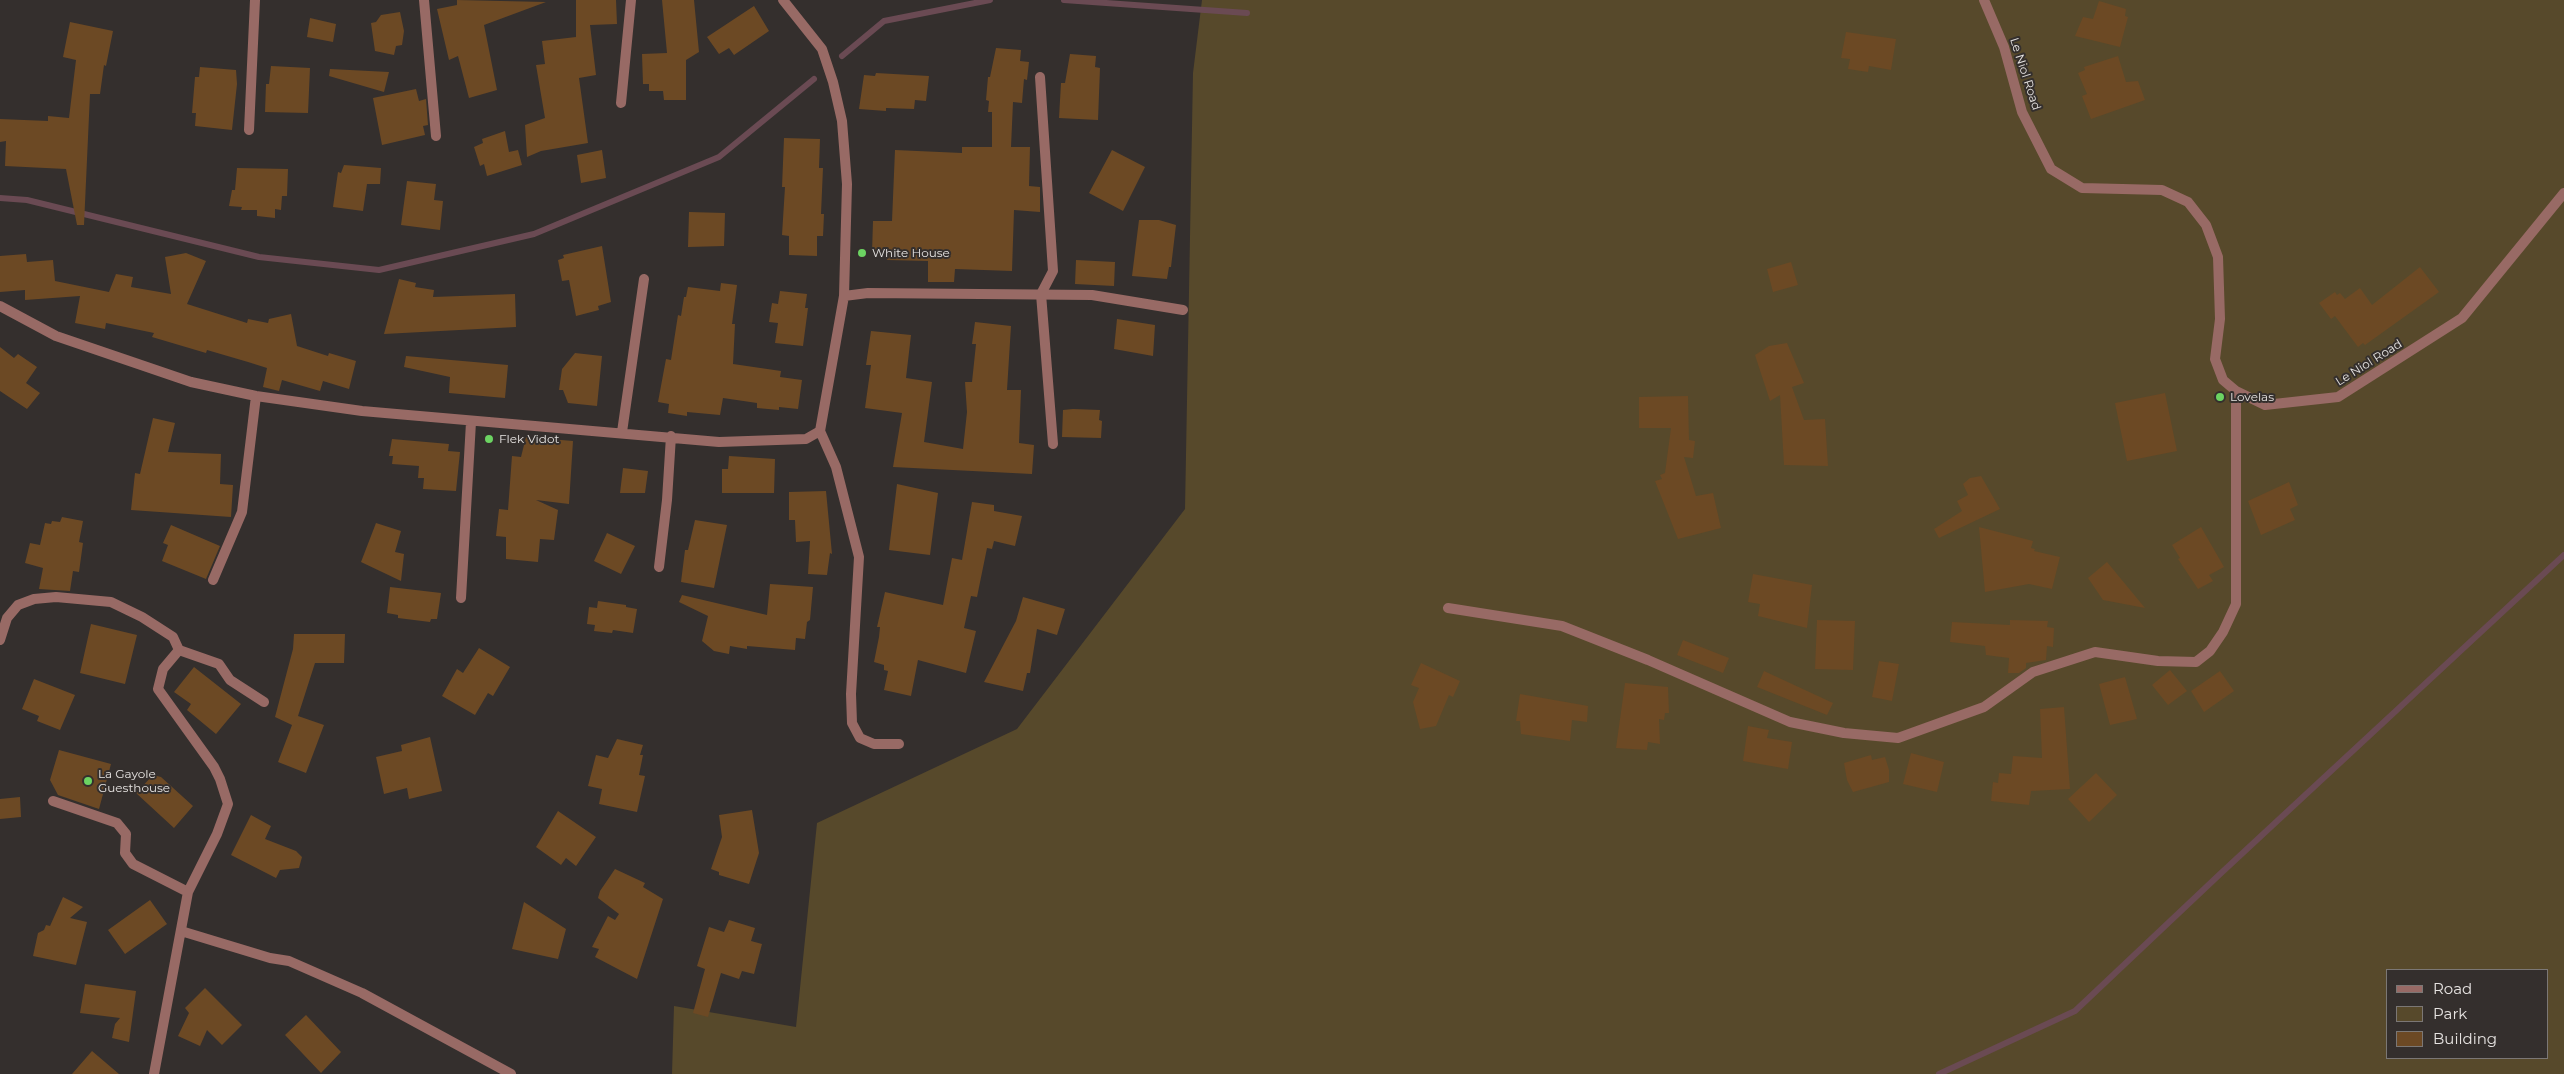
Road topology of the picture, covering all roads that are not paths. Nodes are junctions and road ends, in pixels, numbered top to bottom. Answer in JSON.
{"nodes":[{"id":1,"x":255,"y":0,"type":"edge"},
{"id":2,"x":424,"y":0,"type":"edge"},
{"id":3,"x":631,"y":0,"type":"edge"},
{"id":4,"x":783,"y":0,"type":"edge"},
{"id":5,"x":1984,"y":0,"type":"edge"},
{"id":6,"x":1040,"y":77,"type":"dead end"},
{"id":7,"x":620,"y":103,"type":"dead end"},
{"id":8,"x":249,"y":130,"type":"dead end"},
{"id":9,"x":436,"y":136,"type":"dead end"},
{"id":10,"x":2564,"y":193,"type":"edge"},
{"id":11,"x":644,"y":280,"type":"dead end"},
{"id":12,"x":1041,"y":294,"type":"junction"},
{"id":13,"x":844,"y":296,"type":"junction"},
{"id":14,"x":0,"y":306,"type":"edge"},
{"id":15,"x":1183,"y":310,"type":"dead end"},
{"id":16,"x":2236,"y":391,"type":"junction"},
{"id":17,"x":256,"y":396,"type":"junction"},
{"id":18,"x":471,"y":422,"type":"junction"},
{"id":19,"x":820,"y":431,"type":"junction"},
{"id":20,"x":622,"y":432,"type":"junction"},
{"id":21,"x":671,"y":436,"type":"junction"},
{"id":22,"x":1053,"y":444,"type":"dead end"},
{"id":23,"x":659,"y":567,"type":"dead end"},
{"id":24,"x":213,"y":580,"type":"dead end"},
{"id":25,"x":460,"y":598,"type":"dead end"},
{"id":26,"x":1448,"y":608,"type":"dead end"},
{"id":27,"x":0,"y":640,"type":"edge"},
{"id":28,"x":179,"y":650,"type":"junction"},
{"id":29,"x":264,"y":702,"type":"dead end"},
{"id":30,"x":898,"y":744,"type":"dead end"},
{"id":31,"x":53,"y":801,"type":"dead end"},
{"id":32,"x":188,"y":892,"type":"junction"},
{"id":33,"x":181,"y":931,"type":"junction"},
{"id":34,"x":154,"y":1074,"type":"edge"},
{"id":35,"x":510,"y":1074,"type":"edge"}],
"edges":[{"from":1,"to":8,"type":"street"},
{"from":2,"to":9,"type":"street"},
{"from":3,"to":7,"type":"street"},
{"from":4,"to":13,"type":"street"},
{"from":5,"to":16,"type":"street","name":"Le Niol Road"},
{"from":6,"to":12,"type":"street"},
{"from":10,"to":16,"type":"street","name":"Le Niol Road"},
{"from":11,"to":20,"type":"street"},
{"from":12,"to":13,"type":"street"},
{"from":12,"to":15,"type":"street"},
{"from":12,"to":22,"type":"street"},
{"from":13,"to":19,"type":"street"},
{"from":14,"to":17,"type":"street"},
{"from":16,"to":26,"type":"street"},
{"from":17,"to":18,"type":"street"},
{"from":17,"to":24,"type":"street"},
{"from":18,"to":20,"type":"street"},
{"from":18,"to":25,"type":"street"},
{"from":19,"to":21,"type":"street"},
{"from":19,"to":30,"type":"street"},
{"from":20,"to":21,"type":"street"},
{"from":21,"to":23,"type":"street"},
{"from":27,"to":28,"type":"street"},
{"from":28,"to":29,"type":"street"},
{"from":28,"to":32,"type":"street"},
{"from":31,"to":32,"type":"street"},
{"from":32,"to":33,"type":"street"},
{"from":33,"to":34,"type":"street"},
{"from":33,"to":35,"type":"street"}]}
